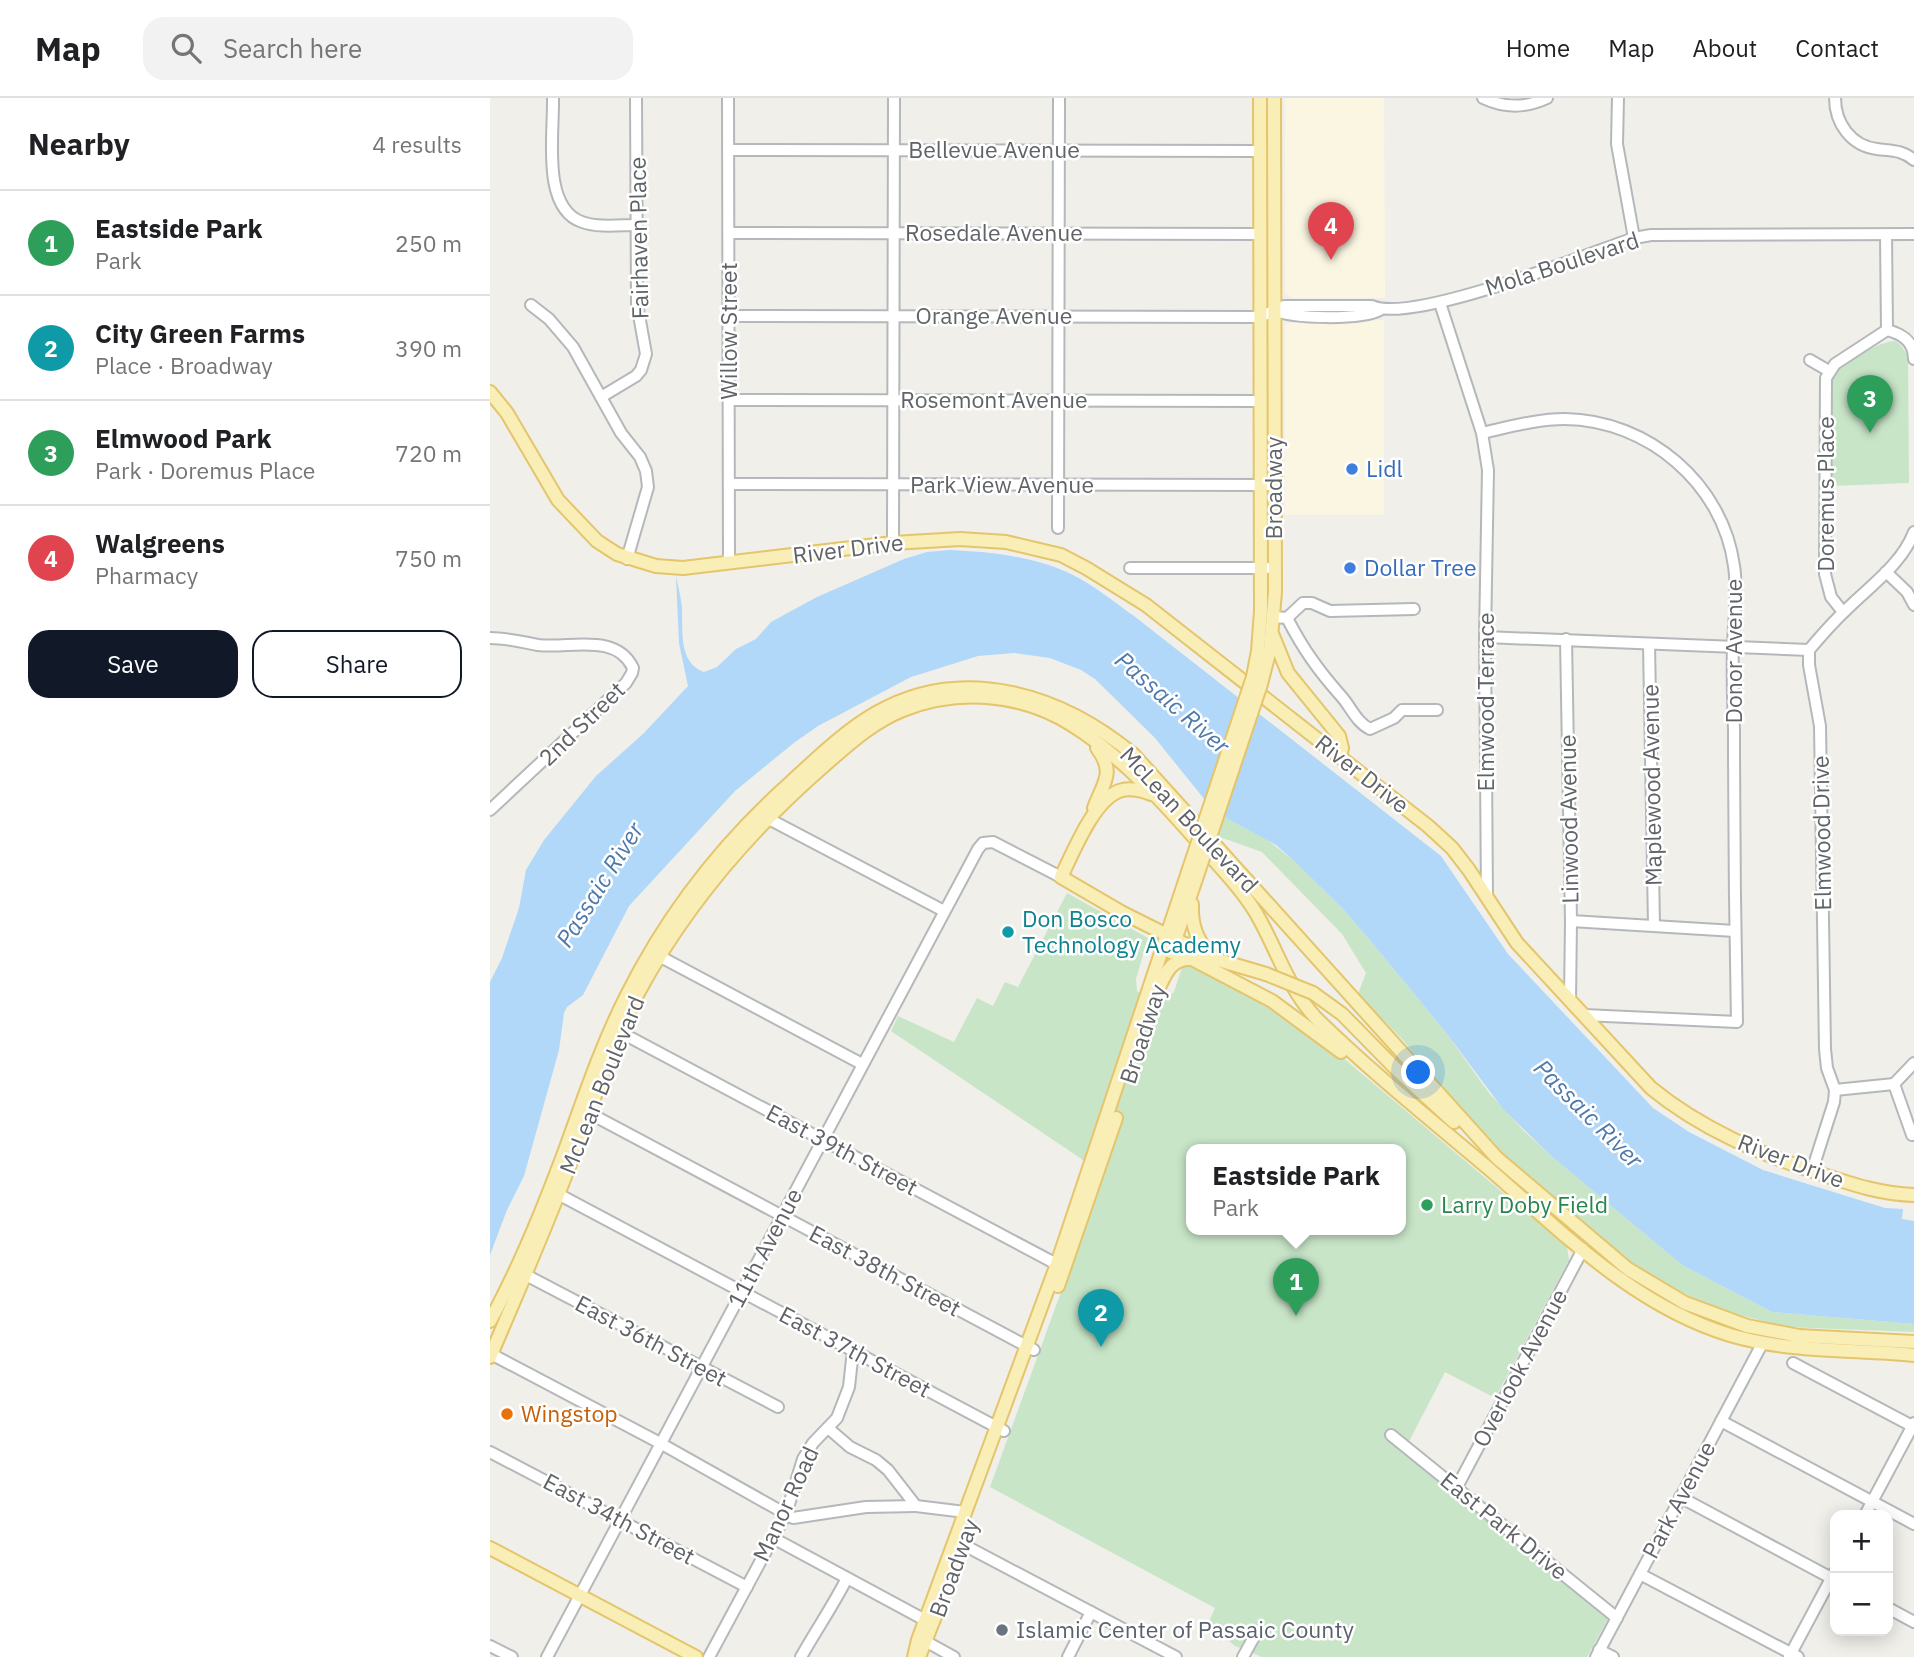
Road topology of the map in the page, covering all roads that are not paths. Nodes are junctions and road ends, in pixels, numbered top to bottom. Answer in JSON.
{"nodes":[{"id":1,"x":553,"y":98,"type":"edge"},
{"id":2,"x":636,"y":98,"type":"edge"},
{"id":3,"x":729,"y":98,"type":"edge"},
{"id":4,"x":894,"y":98,"type":"edge"},
{"id":5,"x":1059,"y":98,"type":"edge"},
{"id":6,"x":1260,"y":98,"type":"edge"},
{"id":7,"x":1274,"y":98,"type":"edge"},
{"id":8,"x":1483,"y":98,"type":"edge"},
{"id":9,"x":1547,"y":98,"type":"edge"},
{"id":10,"x":1618,"y":98,"type":"edge"},
{"id":11,"x":1835,"y":98,"type":"edge"},
{"id":12,"x":729,"y":150,"type":"junction"},
{"id":13,"x":894,"y":150,"type":"junction"},
{"id":14,"x":1059,"y":151,"type":"junction"},
{"id":15,"x":1260,"y":151,"type":"junction"},
{"id":16,"x":1914,"y":160,"type":"edge"},
{"id":17,"x":637,"y":225,"type":"junction"},
{"id":18,"x":729,"y":233,"type":"junction"},
{"id":19,"x":894,"y":233,"type":"junction"},
{"id":20,"x":1059,"y":233,"type":"junction"},
{"id":21,"x":1260,"y":234,"type":"junction"},
{"id":22,"x":1914,"y":234,"type":"edge"},
{"id":23,"x":1886,"y":235,"type":"junction"},
{"id":24,"x":1634,"y":238,"type":"junction"},
{"id":25,"x":1440,"y":303,"type":"junction"},
{"id":26,"x":530,"y":305,"type":"dead end"},
{"id":27,"x":1274,"y":310,"type":"junction"},
{"id":28,"x":729,"y":316,"type":"junction"},
{"id":29,"x":894,"y":316,"type":"junction"},
{"id":30,"x":1059,"y":316,"type":"junction"},
{"id":31,"x":1260,"y":317,"type":"junction"},
{"id":32,"x":1887,"y":330,"type":"junction"},
{"id":33,"x":1914,"y":359,"type":"edge"},
{"id":34,"x":1810,"y":360,"type":"dead end"},
{"id":35,"x":1829,"y":371,"type":"junction"},
{"id":36,"x":490,"y":392,"type":"edge"},
{"id":37,"x":601,"y":397,"type":"junction"},
{"id":38,"x":729,"y":400,"type":"junction"},
{"id":39,"x":893,"y":400,"type":"junction"},
{"id":40,"x":1058,"y":401,"type":"junction"},
{"id":41,"x":1259,"y":401,"type":"junction"},
{"id":42,"x":1482,"y":433,"type":"junction"},
{"id":43,"x":729,"y":484,"type":"junction"},
{"id":44,"x":893,"y":485,"type":"junction"},
{"id":45,"x":1058,"y":485,"type":"junction"},
{"id":46,"x":1260,"y":485,"type":"junction"},
{"id":47,"x":1274,"y":485,"type":"junction"},
{"id":48,"x":1058,"y":528,"type":"dead end"},
{"id":49,"x":1914,"y":532,"type":"edge"},
{"id":50,"x":893,"y":543,"type":"junction"},
{"id":51,"x":628,"y":559,"type":"junction"},
{"id":52,"x":724,"y":564,"type":"junction"},
{"id":53,"x":1130,"y":568,"type":"dead end"},
{"id":54,"x":1261,"y":568,"type":"junction"},
{"id":55,"x":1275,"y":568,"type":"junction"},
{"id":56,"x":1885,"y":572,"type":"junction"},
{"id":57,"x":1914,"y":605,"type":"edge"},
{"id":58,"x":1414,"y":609,"type":"dead end"},
{"id":59,"x":1843,"y":612,"type":"junction"},
{"id":60,"x":1280,"y":618,"type":"junction"},
{"id":61,"x":1273,"y":631,"type":"junction"},
{"id":62,"x":1485,"y":637,"type":"junction"},
{"id":63,"x":490,"y":638,"type":"edge"},
{"id":64,"x":1566,"y":639,"type":"junction"},
{"id":65,"x":1649,"y":644,"type":"junction"},
{"id":66,"x":1733,"y":647,"type":"junction"},
{"id":67,"x":1809,"y":650,"type":"junction"},
{"id":68,"x":1288,"y":673,"type":"junction"},
{"id":69,"x":1257,"y":681,"type":"junction"},
{"id":70,"x":1437,"y":710,"type":"dead end"},
{"id":71,"x":1085,"y":734,"type":"junction"},
{"id":72,"x":1340,"y":757,"type":"junction"},
{"id":73,"x":1155,"y":795,"type":"junction"},
{"id":74,"x":490,"y":810,"type":"edge"},
{"id":75,"x":767,"y":818,"type":"junction"},
{"id":76,"x":1091,"y":819,"type":"junction"},
{"id":77,"x":1192,"y":876,"type":"junction"},
{"id":78,"x":1061,"y":877,"type":"junction"},
{"id":79,"x":1487,"y":898,"type":"junction"},
{"id":80,"x":944,"y":911,"type":"junction"},
{"id":81,"x":1134,"y":918,"type":"junction"},
{"id":82,"x":1571,"y":922,"type":"junction"},
{"id":83,"x":1654,"y":925,"type":"junction"},
{"id":84,"x":1735,"y":931,"type":"junction"},
{"id":85,"x":1171,"y":938,"type":"junction"},
{"id":86,"x":659,"y":956,"type":"junction"},
{"id":87,"x":1215,"y":959,"type":"junction"},
{"id":88,"x":1151,"y":995,"type":"junction"},
{"id":89,"x":1570,"y":1000,"type":"junction"},
{"id":90,"x":1584,"y":1015,"type":"junction"},
{"id":91,"x":620,"y":1032,"type":"junction"},
{"id":92,"x":1914,"y":1063,"type":"edge"},
{"id":93,"x":862,"y":1064,"type":"junction"},
{"id":94,"x":1895,"y":1084,"type":"junction"},
{"id":95,"x":1835,"y":1090,"type":"junction"},
{"id":96,"x":1411,"y":1102,"type":"junction"},
{"id":97,"x":589,"y":1113,"type":"junction"},
{"id":98,"x":1912,"y":1135,"type":"dead end"},
{"id":99,"x":822,"y":1140,"type":"junction"},
{"id":100,"x":1497,"y":1158,"type":"junction"},
{"id":101,"x":1812,"y":1171,"type":"junction"},
{"id":102,"x":558,"y":1194,"type":"junction"},
{"id":103,"x":1914,"y":1195,"type":"edge"},
{"id":104,"x":782,"y":1216,"type":"junction"},
{"id":105,"x":1583,"y":1249,"type":"junction"},
{"id":106,"x":1060,"y":1266,"type":"junction"},
{"id":107,"x":524,"y":1274,"type":"junction"},
{"id":108,"x":741,"y":1291,"type":"junction"},
{"id":109,"x":490,"y":1321,"type":"edge"},
{"id":110,"x":1914,"y":1342,"type":"edge"},
{"id":111,"x":1762,"y":1343,"type":"junction"},
{"id":112,"x":1030,"y":1348,"type":"junction"},
{"id":113,"x":853,"y":1350,"type":"junction"},
{"id":114,"x":491,"y":1355,"type":"edge"},
{"id":115,"x":1914,"y":1355,"type":"edge"},
{"id":116,"x":1793,"y":1363,"type":"dead end"},
{"id":117,"x":701,"y":1368,"type":"junction"},
{"id":118,"x":778,"y":1407,"type":"dead end"},
{"id":119,"x":1721,"y":1421,"type":"junction"},
{"id":120,"x":1913,"y":1425,"type":"edge"},
{"id":121,"x":828,"y":1428,"type":"junction"},
{"id":122,"x":1000,"y":1429,"type":"junction"},
{"id":123,"x":1391,"y":1435,"type":"dead end"},
{"id":124,"x":660,"y":1443,"type":"junction"},
{"id":125,"x":490,"y":1451,"type":"edge"},
{"id":126,"x":1457,"y":1487,"type":"junction"},
{"id":127,"x":1680,"y":1497,"type":"junction"},
{"id":128,"x":1872,"y":1502,"type":"junction"},
{"id":129,"x":916,"y":1506,"type":"junction"},
{"id":130,"x":1868,"y":1510,"type":"edge"},
{"id":131,"x":965,"y":1512,"type":"junction"},
{"id":132,"x":786,"y":1514,"type":"junction"},
{"id":133,"x":620,"y":1519,"type":"junction"},
{"id":134,"x":1914,"y":1524,"type":"edge"},
{"id":135,"x":773,"y":1538,"type":"junction"},
{"id":136,"x":962,"y":1544,"type":"junction"},
{"id":137,"x":490,"y":1548,"type":"edge"},
{"id":138,"x":1640,"y":1574,"type":"junction"},
{"id":139,"x":1830,"y":1574,"type":"edge"},
{"id":140,"x":847,"y":1578,"type":"junction"},
{"id":141,"x":1830,"y":1584,"type":"edge"},
{"id":142,"x":747,"y":1587,"type":"junction"},
{"id":143,"x":579,"y":1596,"type":"junction"},
{"id":144,"x":1893,"y":1611,"type":"edge"},
{"id":145,"x":1091,"y":1612,"type":"junction"},
{"id":146,"x":1616,"y":1618,"type":"junction"},
{"id":147,"x":925,"y":1620,"type":"junction"},
{"id":148,"x":1914,"y":1622,"type":"edge"},
{"id":149,"x":1254,"y":1637,"type":"dead end"},
{"id":150,"x":927,"y":1642,"type":"junction"},
{"id":151,"x":490,"y":1646,"type":"edge"},
{"id":152,"x":1597,"y":1653,"type":"edge"},
{"id":153,"x":1793,"y":1656,"type":"edge"},
{"id":154,"x":512,"y":1657,"type":"edge"},
{"id":155,"x":547,"y":1657,"type":"edge"},
{"id":156,"x":696,"y":1657,"type":"edge"},
{"id":157,"x":709,"y":1657,"type":"edge"},
{"id":158,"x":801,"y":1657,"type":"edge"},
{"id":159,"x":916,"y":1657,"type":"edge"},
{"id":160,"x":954,"y":1657,"type":"edge"},
{"id":161,"x":1068,"y":1657,"type":"edge"},
{"id":162,"x":1176,"y":1657,"type":"edge"},
{"id":163,"x":1243,"y":1657,"type":"edge"},
{"id":164,"x":1613,"y":1657,"type":"edge"}],
"edges":[{"from":1,"to":17,"type":"street"},
{"from":2,"to":17,"type":"street","name":"Fairhaven Place"},
{"from":3,"to":12,"type":"street","name":"Willow Street"},
{"from":4,"to":13,"type":"street"},
{"from":5,"to":14,"type":"street"},
{"from":6,"to":15,"type":"main road","name":"Broadway"},
{"from":7,"to":27,"type":"main road","name":"Broadway"},
{"from":8,"to":9,"type":"street"},
{"from":10,"to":24,"type":"street"},
{"from":11,"to":16,"type":"street"},
{"from":12,"to":13,"type":"street","name":"Bellevue Avenue"},
{"from":12,"to":18,"type":"street","name":"Willow Street"},
{"from":13,"to":14,"type":"street","name":"Bellevue Avenue"},
{"from":13,"to":19,"type":"street"},
{"from":14,"to":15,"type":"street","name":"Bellevue Avenue"},
{"from":14,"to":20,"type":"street"},
{"from":15,"to":21,"type":"main road","name":"Broadway"},
{"from":17,"to":37,"type":"street","name":"Fairhaven Place"},
{"from":18,"to":19,"type":"street","name":"Rosedale Avenue"},
{"from":18,"to":28,"type":"street","name":"Willow Street"},
{"from":19,"to":20,"type":"street","name":"Rosedale Avenue"},
{"from":19,"to":29,"type":"street"},
{"from":20,"to":21,"type":"street","name":"Rosedale Avenue"},
{"from":20,"to":30,"type":"street"},
{"from":21,"to":31,"type":"main road","name":"Broadway"},
{"from":22,"to":23,"type":"street","name":"Mola Boulevard"},
{"from":23,"to":24,"type":"street","name":"Mola Boulevard"},
{"from":23,"to":32,"type":"street"},
{"from":24,"to":25,"type":"street","name":"Mola Boulevard"},
{"from":25,"to":27,"type":"street","name":"Mola Boulevard"},
{"from":25,"to":42,"type":"street","name":"Elmwood Terrace"},
{"from":26,"to":37,"type":"street"},
{"from":27,"to":31,"type":"street"},
{"from":27,"to":47,"type":"main road","name":"Broadway"},
{"from":28,"to":29,"type":"street","name":"Orange Avenue"},
{"from":28,"to":38,"type":"street","name":"Willow Street"},
{"from":29,"to":30,"type":"street","name":"Orange Avenue"},
{"from":29,"to":39,"type":"street"},
{"from":30,"to":31,"type":"street","name":"Orange Avenue"},
{"from":30,"to":40,"type":"street"},
{"from":31,"to":41,"type":"main road","name":"Broadway"},
{"from":32,"to":33,"type":"street"},
{"from":32,"to":35,"type":"street"},
{"from":34,"to":35,"type":"street"},
{"from":35,"to":59,"type":"street","name":"Doremus Place"},
{"from":36,"to":51,"type":"main road","name":"River Drive"},
{"from":37,"to":51,"type":"street"},
{"from":38,"to":39,"type":"street","name":"Rosemont Avenue"},
{"from":38,"to":43,"type":"street","name":"Willow Street"},
{"from":39,"to":40,"type":"street","name":"Rosemont Avenue"},
{"from":39,"to":44,"type":"street"},
{"from":40,"to":41,"type":"street","name":"Rosemont Avenue"},
{"from":40,"to":45,"type":"street"},
{"from":41,"to":46,"type":"main road","name":"Broadway"},
{"from":42,"to":62,"type":"street","name":"Elmwood Terrace"},
{"from":42,"to":66,"type":"street","name":"Donor Avenue"},
{"from":43,"to":44,"type":"street","name":"Park View Avenue"},
{"from":43,"to":52,"type":"street","name":"Willow Street"},
{"from":44,"to":45,"type":"street","name":"Park View Avenue"},
{"from":44,"to":50,"type":"street"},
{"from":45,"to":46,"type":"street","name":"Park View Avenue"},
{"from":45,"to":48,"type":"street"},
{"from":46,"to":47,"type":"street","name":"Park View Avenue"},
{"from":46,"to":54,"type":"main road","name":"Broadway"},
{"from":47,"to":55,"type":"main road","name":"Broadway"},
{"from":49,"to":56,"type":"street"},
{"from":50,"to":52,"type":"main road","name":"River Drive"},
{"from":50,"to":72,"type":"main road","name":"River Drive"},
{"from":51,"to":52,"type":"main road","name":"River Drive"},
{"from":53,"to":54,"type":"street"},
{"from":54,"to":55,"type":"street"},
{"from":54,"to":69,"type":"main road","name":"Broadway"},
{"from":55,"to":60,"type":"main road","name":"Broadway"},
{"from":56,"to":57,"type":"street"},
{"from":56,"to":59,"type":"street"},
{"from":58,"to":60,"type":"street"},
{"from":59,"to":67,"type":"street"},
{"from":60,"to":61,"type":"main road","name":"Broadway"},
{"from":60,"to":70,"type":"street"},
{"from":61,"to":68,"type":"main road"},
{"from":61,"to":69,"type":"main road","name":"Broadway"},
{"from":62,"to":64,"type":"street"},
{"from":62,"to":79,"type":"street","name":"Elmwood Terrace"},
{"from":63,"to":74,"type":"street","name":"2nd Street"},
{"from":64,"to":65,"type":"street"},
{"from":64,"to":82,"type":"street","name":"Linwood Avenue"},
{"from":65,"to":66,"type":"street"},
{"from":65,"to":83,"type":"street","name":"Maplewood Avenue"},
{"from":66,"to":67,"type":"street"},
{"from":66,"to":84,"type":"street","name":"Donor Avenue"},
{"from":67,"to":95,"type":"street","name":"Elmwood Drive"},
{"from":68,"to":69,"type":"main road"},
{"from":68,"to":72,"type":"main road"},
{"from":69,"to":77,"type":"main road","name":"Broadway","bridge":true},
{"from":71,"to":73,"type":"main road","name":"McLean Boulevard"},
{"from":71,"to":75,"type":"main road","name":"McLean Boulevard"},
{"from":71,"to":76,"type":"main road"},
{"from":72,"to":79,"type":"main road","name":"River Drive"},
{"from":73,"to":76,"type":"main road"},
{"from":73,"to":96,"type":"main road","name":"McLean Boulevard"},
{"from":75,"to":80,"type":"street"},
{"from":75,"to":86,"type":"main road","name":"McLean Boulevard"},
{"from":76,"to":78,"type":"main road"},
{"from":77,"to":81,"type":"main road"},
{"from":77,"to":85,"type":"main road","name":"Broadway"},
{"from":77,"to":87,"type":"main road"},
{"from":78,"to":80,"type":"street","name":"11th Avenue"},
{"from":78,"to":81,"type":"main road"},
{"from":79,"to":89,"type":"main road","name":"River Drive"},
{"from":80,"to":93,"type":"street","name":"11th Avenue"},
{"from":81,"to":85,"type":"main road"},
{"from":82,"to":83,"type":"street"},
{"from":82,"to":89,"type":"street","name":"Linwood Avenue"},
{"from":83,"to":84,"type":"street"},
{"from":84,"to":90,"type":"street","name":"Donor Avenue"},
{"from":85,"to":87,"type":"main road"},
{"from":85,"to":88,"type":"main road","name":"Broadway"},
{"from":86,"to":91,"type":"main road","name":"McLean Boulevard"},
{"from":86,"to":93,"type":"street"},
{"from":87,"to":100,"type":"main road","bridge":true},
{"from":88,"to":96,"type":"main road"},
{"from":88,"to":106,"type":"main road","name":"Broadway"},
{"from":89,"to":90,"type":"main road","name":"River Drive"},
{"from":90,"to":101,"type":"main road","name":"River Drive"},
{"from":91,"to":97,"type":"main road","name":"McLean Boulevard"},
{"from":91,"to":99,"type":"street","name":"East 39th Street"},
{"from":92,"to":94,"type":"street"},
{"from":93,"to":99,"type":"street","name":"11th Avenue"},
{"from":94,"to":95,"type":"street"},
{"from":94,"to":98,"type":"street"},
{"from":95,"to":101,"type":"street","name":"Elmwood Drive"},
{"from":96,"to":105,"type":"main road","name":"McLean Boulevard"},
{"from":97,"to":102,"type":"main road","name":"McLean Boulevard"},
{"from":97,"to":104,"type":"street","name":"East 38th Street"},
{"from":99,"to":104,"type":"street","name":"11th Avenue"},
{"from":99,"to":106,"type":"street","name":"East 39th Street"},
{"from":100,"to":109,"type":"main road","name":"McLean Boulevard"},
{"from":100,"to":110,"type":"main road","name":"McLean Boulevard"},
{"from":101,"to":103,"type":"main road","name":"River Drive"},
{"from":102,"to":107,"type":"main road","name":"McLean Boulevard"},
{"from":102,"to":108,"type":"street","name":"East 37th Street"},
{"from":104,"to":108,"type":"street","name":"11th Avenue"},
{"from":104,"to":112,"type":"street","name":"East 38th Street"},
{"from":105,"to":111,"type":"main road","name":"McLean Boulevard"},
{"from":105,"to":126,"type":"street","name":"Overlook Avenue"},
{"from":106,"to":112,"type":"main road","name":"Broadway"},
{"from":107,"to":114,"type":"main road","name":"McLean Boulevard"},
{"from":107,"to":117,"type":"street","name":"East 36th Street"},
{"from":108,"to":113,"type":"street","name":"East 37th Street"},
{"from":108,"to":117,"type":"street","name":"11th Avenue"},
{"from":111,"to":115,"type":"main road","name":"McLean Boulevard"},
{"from":111,"to":119,"type":"street","name":"Park Avenue"},
{"from":112,"to":122,"type":"main road","name":"Broadway"},
{"from":113,"to":121,"type":"street","name":"Manor Road"},
{"from":113,"to":122,"type":"street","name":"East 37th Street"},
{"from":114,"to":124,"type":"street"},
{"from":116,"to":120,"type":"street"},
{"from":117,"to":118,"type":"street","name":"East 36th Street"},
{"from":117,"to":124,"type":"street","name":"11th Avenue"},
{"from":119,"to":127,"type":"street","name":"Park Avenue"},
{"from":119,"to":128,"type":"street"},
{"from":120,"to":128,"type":"street"},
{"from":121,"to":129,"type":"street"},
{"from":121,"to":132,"type":"street","name":"Manor Road"},
{"from":122,"to":131,"type":"main road","name":"Broadway"},
{"from":122,"to":136,"type":"main road","name":"Broadway"},
{"from":123,"to":126,"type":"street","name":"East Park Drive"},
{"from":124,"to":132,"type":"street"},
{"from":124,"to":133,"type":"street","name":"11th Avenue"},
{"from":125,"to":133,"type":"street","name":"East 34th Street"},
{"from":126,"to":146,"type":"street","name":"East Park Drive"},
{"from":127,"to":138,"type":"street","name":"Park Avenue"},
{"from":127,"to":139,"type":"street"},
{"from":128,"to":130,"type":"street"},
{"from":128,"to":134,"type":"street"},
{"from":129,"to":131,"type":"street"},
{"from":129,"to":132,"type":"street"},
{"from":131,"to":147,"type":"main road","name":"Broadway"},
{"from":132,"to":135,"type":"street","name":"Manor Road"},
{"from":133,"to":142,"type":"street","name":"East 34th Street"},
{"from":133,"to":143,"type":"street","name":"11th Avenue"},
{"from":135,"to":140,"type":"street"},
{"from":135,"to":142,"type":"street","name":"Manor Road"},
{"from":136,"to":145,"type":"street"},
{"from":136,"to":150,"type":"main road","name":"Broadway"},
{"from":137,"to":143,"type":"main road"},
{"from":138,"to":146,"type":"street","name":"Park Avenue"},
{"from":138,"to":153,"type":"street"},
{"from":140,"to":147,"type":"street"},
{"from":140,"to":158,"type":"street"},
{"from":141,"to":153,"type":"street"},
{"from":142,"to":157,"type":"street","name":"Manor Road"},
{"from":143,"to":155,"type":"street","name":"11th Avenue"},
{"from":143,"to":156,"type":"main road"},
{"from":144,"to":148,"type":"street"},
{"from":145,"to":161,"type":"street"},
{"from":145,"to":162,"type":"street"},
{"from":146,"to":152,"type":"street","name":"Park Avenue"},
{"from":147,"to":159,"type":"main road","name":"Broadway"},
{"from":149,"to":163,"type":"street"},
{"from":150,"to":159,"type":"main road","name":"Broadway"},
{"from":150,"to":160,"type":"street"},
{"from":151,"to":154,"type":"street"},
{"from":152,"to":164,"type":"street"}]}
